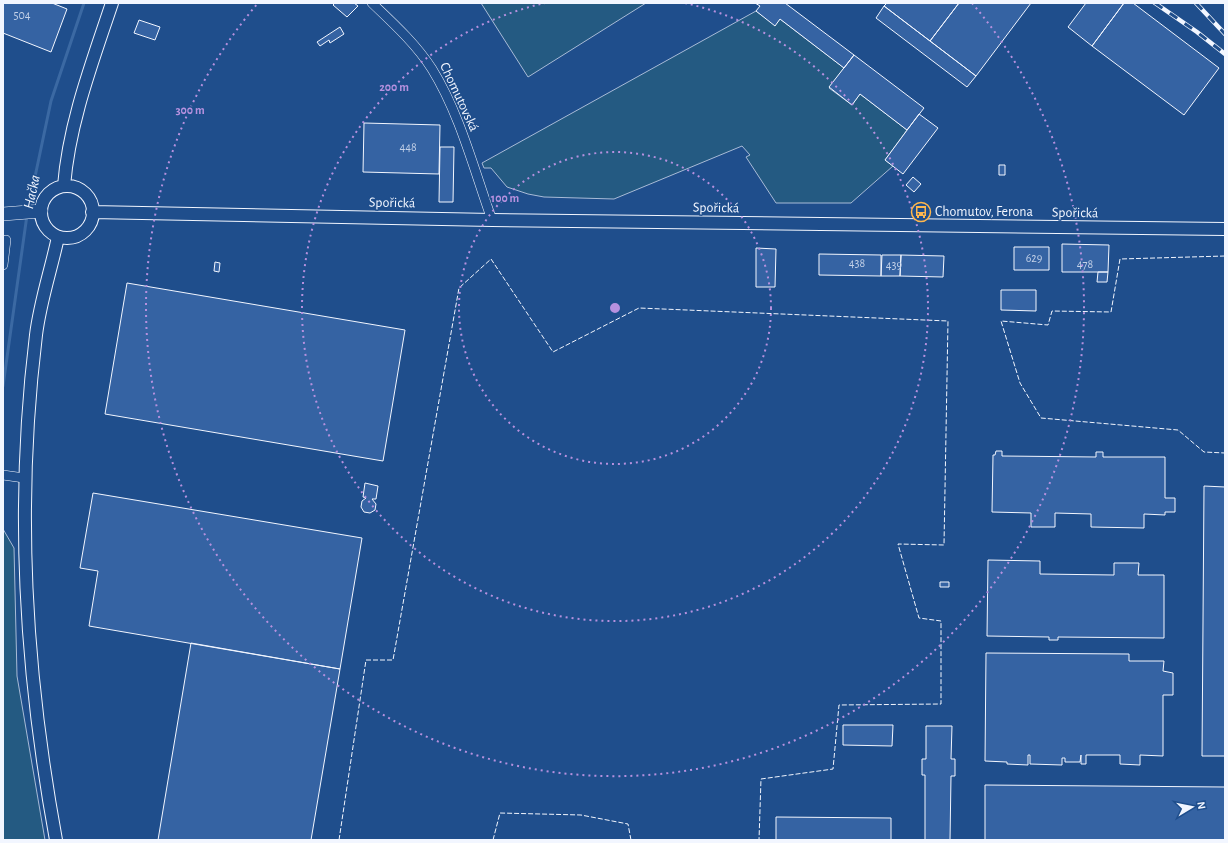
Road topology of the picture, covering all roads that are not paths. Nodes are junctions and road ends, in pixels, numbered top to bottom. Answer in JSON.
{"nodes":[{"id":1,"x":112,"y":3,"type":"edge"},
{"id":2,"x":372,"y":3,"type":"edge"},
{"id":3,"x":64,"y":186,"type":"junction"},
{"id":4,"x":39,"y":211,"type":"junction"},
{"id":5,"x":92,"y":212,"type":"junction"},
{"id":6,"x":9,"y":214,"type":"edge"},
{"id":7,"x":492,"y":220,"type":"junction"},
{"id":8,"x":1225,"y":229,"type":"edge"},
{"id":9,"x":58,"y":237,"type":"junction"},
{"id":10,"x":6,"y":240,"type":"dead end"},
{"id":11,"x":3,"y":265,"type":"edge"},
{"id":12,"x":3,"y":475,"type":"edge"},
{"id":13,"x":24,"y":478,"type":"junction"},
{"id":14,"x":56,"y":840,"type":"edge"}],
"edges":[{"from":1,"to":3,"type":"street"},
{"from":2,"to":7,"type":"street","name":"Chomutovská"},
{"from":3,"to":4,"type":"street"},
{"from":3,"to":5,"type":"street"},
{"from":4,"to":6,"type":"main road"},
{"from":4,"to":9,"type":"street"},
{"from":5,"to":7,"type":"street","name":"Spořická"},
{"from":5,"to":9,"type":"street"},
{"from":7,"to":8,"type":"street","name":"Spořická"},
{"from":9,"to":13,"type":"street"},
{"from":10,"to":11,"type":"street"},
{"from":12,"to":13,"type":"street"},
{"from":13,"to":14,"type":"street"}]}
